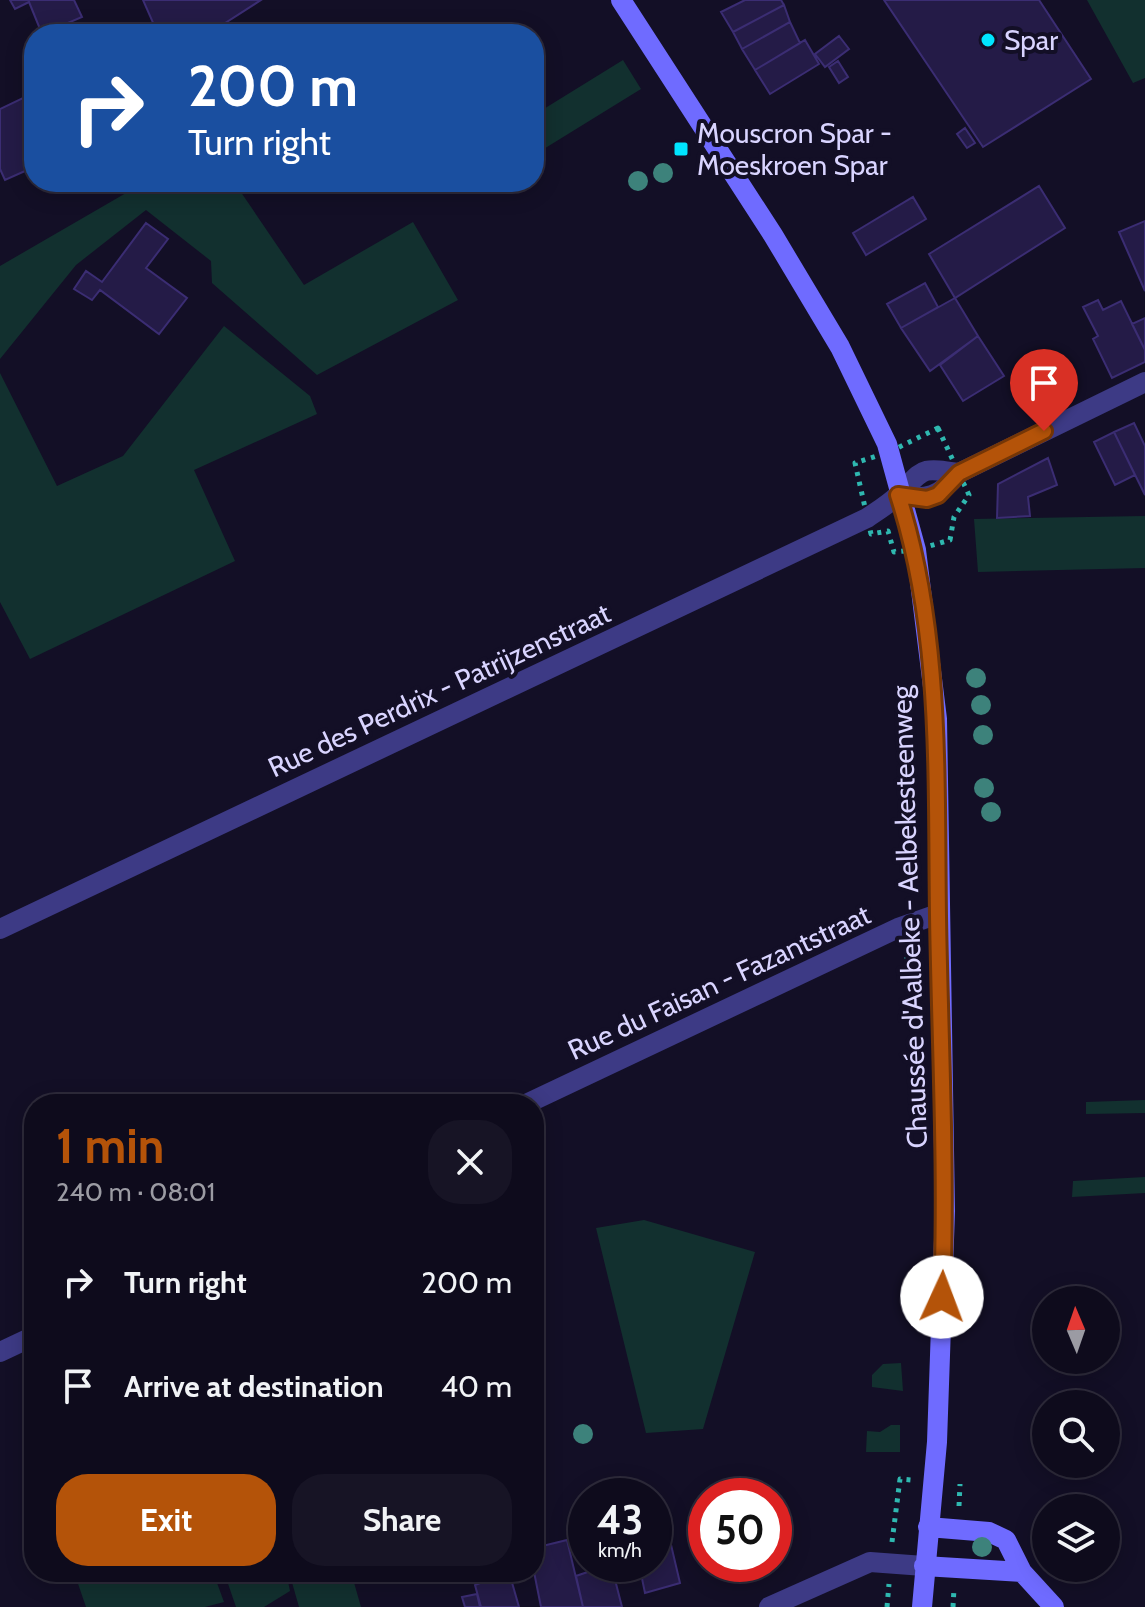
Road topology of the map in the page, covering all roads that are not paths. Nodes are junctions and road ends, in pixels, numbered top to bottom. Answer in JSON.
{"nodes":[{"id":1,"x":621,"y":0,"type":"edge"},
{"id":2,"x":1145,"y":382,"type":"edge"},
{"id":3,"x":898,"y":495,"type":"junction"},
{"id":4,"x":938,"y":914,"type":"junction"},
{"id":5,"x":0,"y":929,"type":"edge"},
{"id":6,"x":544,"y":1096,"type":"edge"},
{"id":7,"x":24,"y":1341,"type":"edge"},
{"id":8,"x":0,"y":1352,"type":"edge"},
{"id":9,"x":928,"y":1527,"type":"junction"},
{"id":10,"x":924,"y":1566,"type":"junction"},
{"id":11,"x":1022,"y":1572,"type":"junction"},
{"id":12,"x":769,"y":1607,"type":"edge"},
{"id":13,"x":922,"y":1607,"type":"edge"},
{"id":14,"x":1054,"y":1607,"type":"edge"}],
"edges":[{"from":1,"to":3,"type":"main road","name":"Chaussée d'Aalbeke - Aelbekesteenweg"},
{"from":2,"to":3,"type":"street"},
{"from":3,"to":4,"type":"main road","name":"Chaussée d'Aalbeke - Aelbekesteenweg"},
{"from":3,"to":5,"type":"street","name":"Rue des Perdrix - Patrijzenstraat"},
{"from":4,"to":6,"type":"street","name":"Rue du Faisan - Fazantstraat"},
{"from":4,"to":9,"type":"main road","name":"Chaussée d'Aalbeke - Aelbekesteenweg"},
{"from":7,"to":8,"type":"street"},
{"from":9,"to":10,"type":"main road","name":"Chaussée d'Aalbeke - Aelbekesteenweg"},
{"from":9,"to":11,"type":"main road"},
{"from":10,"to":11,"type":"main road"},
{"from":10,"to":12,"type":"street"},
{"from":10,"to":13,"type":"main road","name":"Chaussée d'Aalbeke - Aelbekesteenweg"},
{"from":11,"to":14,"type":"main road"}]}
